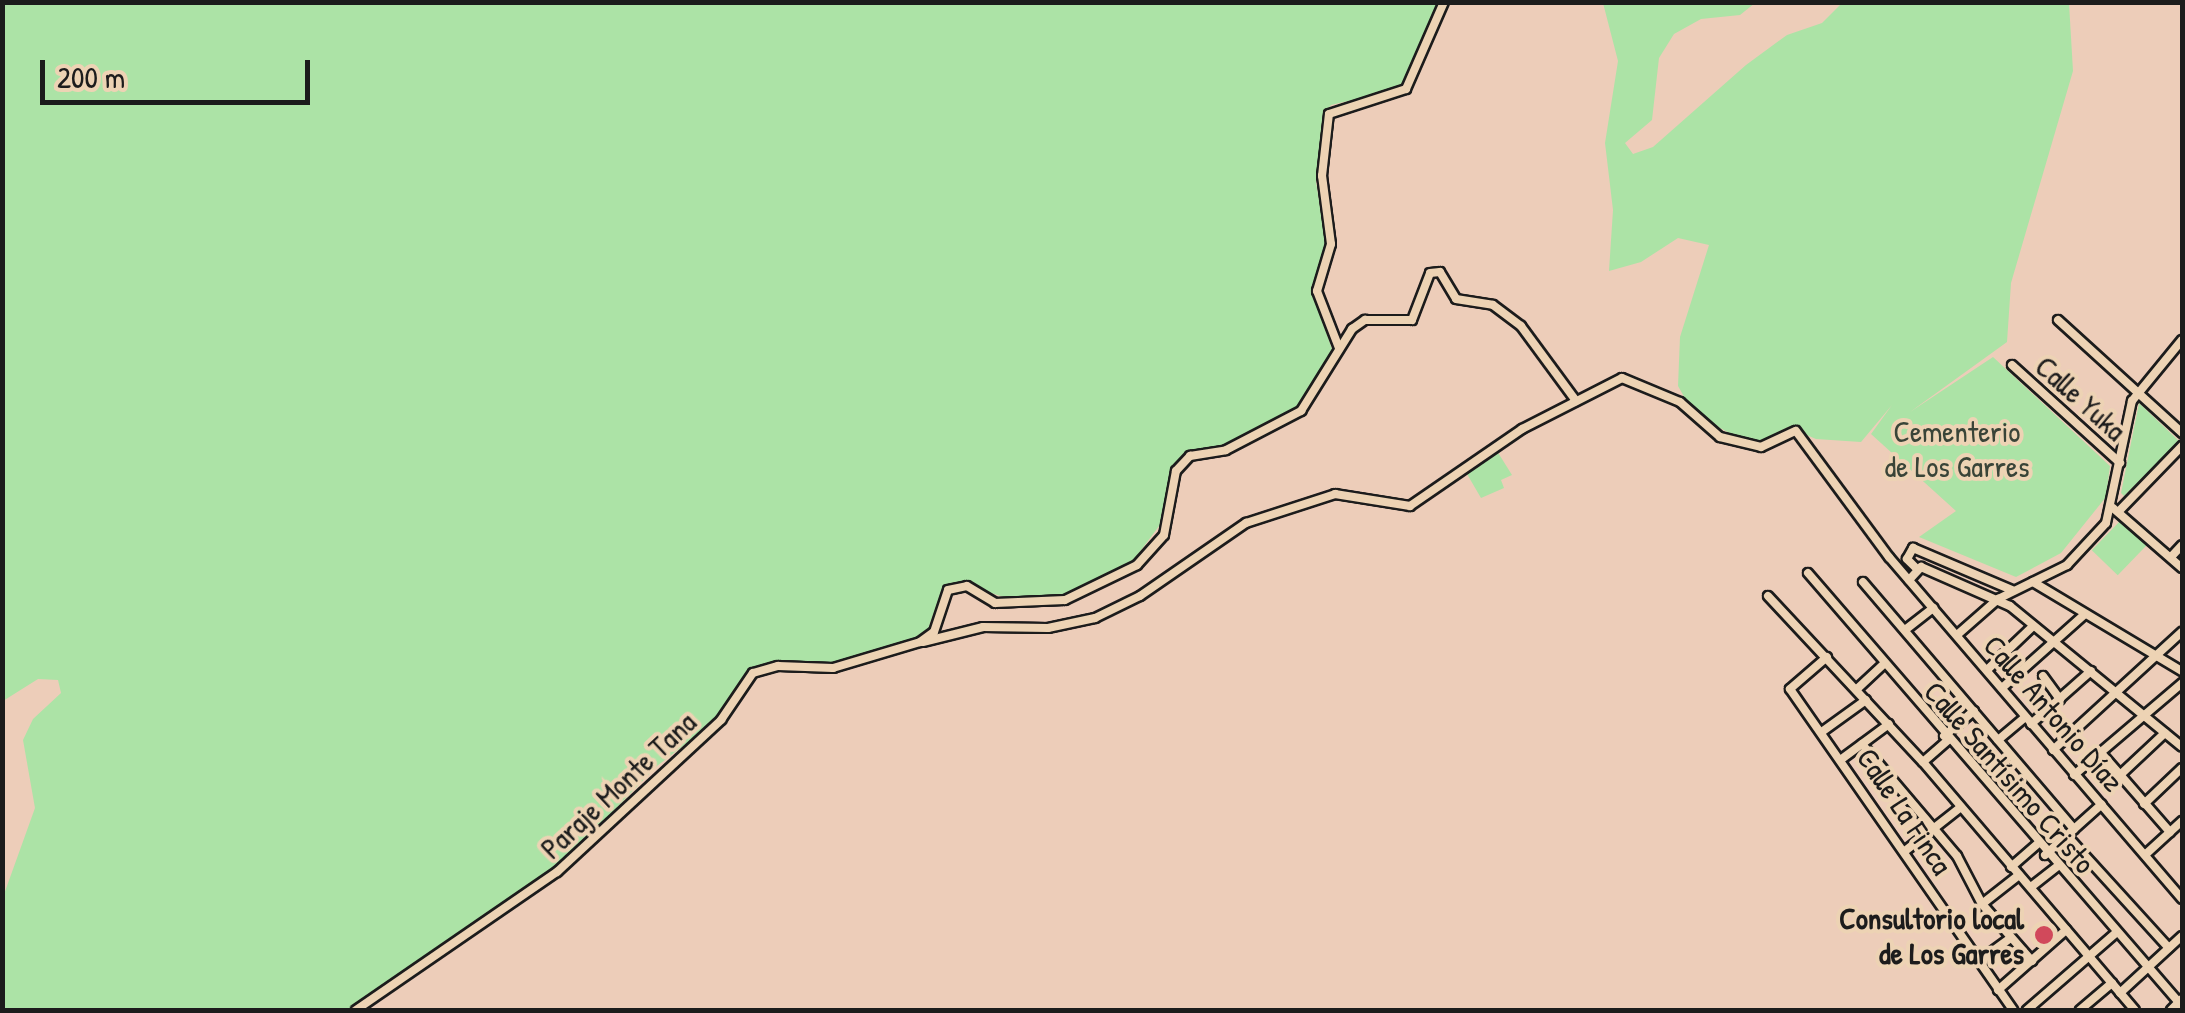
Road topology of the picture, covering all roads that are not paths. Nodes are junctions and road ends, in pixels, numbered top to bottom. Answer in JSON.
{"nodes":[{"id":1,"x":1444,"y":2,"type":"edge"},
{"id":2,"x":2058,"y":320,"type":"dead end"},
{"id":3,"x":2182,"y":340,"type":"edge"},
{"id":4,"x":1339,"y":348,"type":"junction"},
{"id":5,"x":2012,"y":366,"type":"dead end"},
{"id":6,"x":2136,"y":391,"type":"junction"},
{"id":7,"x":1576,"y":400,"type":"junction"},
{"id":8,"x":1796,"y":431,"type":"joint"},
{"id":9,"x":2182,"y":433,"type":"edge"},
{"id":10,"x":2182,"y":446,"type":"edge"},
{"id":11,"x":2120,"y":464,"type":"junction"},
{"id":12,"x":2117,"y":509,"type":"junction"},
{"id":13,"x":2182,"y":545,"type":"edge"},
{"id":14,"x":1907,"y":554,"type":"junction"},
{"id":15,"x":2171,"y":558,"type":"junction"},
{"id":16,"x":1892,"y":560,"type":"junction"},
{"id":17,"x":1916,"y":568,"type":"junction"},
{"id":18,"x":2182,"y":568,"type":"edge"},
{"id":19,"x":1808,"y":573,"type":"dead end"},
{"id":20,"x":1909,"y":580,"type":"junction"},
{"id":21,"x":1864,"y":582,"type":"dead end"},
{"id":22,"x":2033,"y":582,"type":"junction"},
{"id":23,"x":2012,"y":590,"type":"junction"},
{"id":24,"x":1768,"y":596,"type":"dead end"},
{"id":25,"x":1998,"y":599,"type":"junction"},
{"id":26,"x":1933,"y":608,"type":"junction"},
{"id":27,"x":2084,"y":615,"type":"junction"},
{"id":28,"x":2033,"y":626,"type":"junction"},
{"id":29,"x":1905,"y":630,"type":"junction"},
{"id":30,"x":2182,"y":632,"type":"edge"},
{"id":31,"x":1957,"y":636,"type":"junction"},
{"id":32,"x":920,"y":642,"type":"junction"},
{"id":33,"x":2054,"y":643,"type":"junction"},
{"id":34,"x":2158,"y":656,"type":"junction"},
{"id":35,"x":1827,"y":657,"type":"junction"},
{"id":36,"x":1884,"y":666,"type":"junction"},
{"id":37,"x":1987,"y":670,"type":"junction"},
{"id":38,"x":2182,"y":671,"type":"edge"},
{"id":39,"x":2090,"y":672,"type":"junction"},
{"id":40,"x":2043,"y":676,"type":"dead end"},
{"id":41,"x":2182,"y":682,"type":"edge"},
{"id":42,"x":2002,"y":688,"type":"junction"},
{"id":43,"x":1858,"y":689,"type":"junction"},
{"id":44,"x":2117,"y":694,"type":"junction"},
{"id":45,"x":2060,"y":698,"type":"junction"},
{"id":46,"x":1866,"y":700,"type":"junction"},
{"id":47,"x":1974,"y":710,"type":"junction"},
{"id":48,"x":2144,"y":716,"type":"junction"},
{"id":49,"x":2028,"y":720,"type":"junction"},
{"id":50,"x":1889,"y":724,"type":"junction"},
{"id":51,"x":1824,"y":731,"type":"junction"},
{"id":52,"x":2164,"y":733,"type":"junction"},
{"id":53,"x":1946,"y":738,"type":"junction"},
{"id":54,"x":1998,"y":740,"type":"junction"},
{"id":55,"x":1862,"y":744,"type":"junction"},
{"id":56,"x":2182,"y":748,"type":"edge"},
{"id":57,"x":2053,"y":750,"type":"junction"},
{"id":58,"x":2101,"y":754,"type":"junction"},
{"id":59,"x":1843,"y":758,"type":"junction"},
{"id":60,"x":1923,"y":762,"type":"junction"},
{"id":61,"x":2182,"y":768,"type":"edge"},
{"id":62,"x":2074,"y":774,"type":"junction"},
{"id":63,"x":2119,"y":776,"type":"junction"},
{"id":64,"x":2102,"y":804,"type":"junction"},
{"id":65,"x":2144,"y":804,"type":"junction"},
{"id":66,"x":1961,"y":808,"type":"junction"},
{"id":67,"x":2182,"y":824,"type":"edge"},
{"id":68,"x":1935,"y":830,"type":"junction"},
{"id":69,"x":2070,"y":832,"type":"junction"},
{"id":70,"x":2170,"y":832,"type":"junction"},
{"id":71,"x":2037,"y":844,"type":"junction"},
{"id":72,"x":1905,"y":851,"type":"junction"},
{"id":73,"x":2146,"y":854,"type":"junction"},
{"id":74,"x":2046,"y":855,"type":"junction"},
{"id":75,"x":2010,"y":867,"type":"junction"},
{"id":76,"x":2057,"y":867,"type":"junction"},
{"id":77,"x":2019,"y":875,"type":"junction"},
{"id":78,"x":2031,"y":887,"type":"junction"},
{"id":79,"x":2182,"y":898,"type":"edge"},
{"id":80,"x":1982,"y":904,"type":"junction"},
{"id":81,"x":2066,"y":930,"type":"junction"},
{"id":82,"x":2116,"y":932,"type":"junction"},
{"id":83,"x":2182,"y":936,"type":"edge"},
{"id":84,"x":2011,"y":938,"type":"junction"},
{"id":85,"x":2169,"y":948,"type":"junction"},
{"id":86,"x":2090,"y":958,"type":"junction"},
{"id":87,"x":2032,"y":960,"type":"junction"},
{"id":88,"x":1979,"y":961,"type":"junction"},
{"id":89,"x":2149,"y":968,"type":"junction"},
{"id":90,"x":2112,"y":983,"type":"junction"},
{"id":91,"x":1998,"y":990,"type":"junction"},
{"id":92,"x":2120,"y":993,"type":"junction"},
{"id":93,"x":2181,"y":1003,"type":"edge"},
{"id":94,"x":2132,"y":1009,"type":"edge"},
{"id":95,"x":356,"y":1010,"type":"edge"},
{"id":96,"x":2012,"y":1010,"type":"edge"},
{"id":97,"x":2028,"y":1010,"type":"edge"},
{"id":98,"x":2080,"y":1010,"type":"edge"},
{"id":99,"x":2172,"y":1010,"type":"edge"}],
"edges":[{"from":1,"to":4,"type":"street"},
{"from":2,"to":6,"type":"street"},
{"from":3,"to":6,"type":"street"},
{"from":4,"to":7,"type":"street"},
{"from":4,"to":32,"type":"street"},
{"from":5,"to":11,"type":"street","name":"Calle Yuka"},
{"from":6,"to":9,"type":"street"},
{"from":6,"to":11,"type":"street"},
{"from":7,"to":8,"type":"street","name":"Paraje Monte Tana"},
{"from":7,"to":32,"type":"street","name":"Paraje Monte Tana"},
{"from":8,"to":16,"type":"street","name":"Calle Antonio Díaz"},
{"from":10,"to":12,"type":"street"},
{"from":11,"to":12,"type":"street"},
{"from":12,"to":15,"type":"street"},
{"from":12,"to":22,"type":"street"},
{"from":13,"to":15,"type":"street"},
{"from":14,"to":16,"type":"street"},
{"from":14,"to":17,"type":"street"},
{"from":14,"to":23,"type":"street"},
{"from":15,"to":18,"type":"street"},
{"from":16,"to":20,"type":"street","name":"Calle Antonio Díaz"},
{"from":17,"to":20,"type":"street"},
{"from":17,"to":25,"type":"street"},
{"from":19,"to":36,"type":"street","name":"Calle Santísimo Cristo"},
{"from":20,"to":26,"type":"street","name":"Calle Antonio Díaz"},
{"from":21,"to":29,"type":"street"},
{"from":22,"to":23,"type":"street"},
{"from":22,"to":27,"type":"street"},
{"from":23,"to":25,"type":"street"},
{"from":24,"to":35,"type":"street"},
{"from":25,"to":28,"type":"street"},
{"from":25,"to":31,"type":"street"},
{"from":26,"to":29,"type":"street"},
{"from":26,"to":31,"type":"street","name":"Calle Antonio Díaz"},
{"from":27,"to":33,"type":"street"},
{"from":27,"to":34,"type":"street"},
{"from":28,"to":33,"type":"street"},
{"from":28,"to":37,"type":"street"},
{"from":29,"to":47,"type":"street"},
{"from":30,"to":34,"type":"street"},
{"from":31,"to":37,"type":"street","name":"Calle Antonio Díaz"},
{"from":32,"to":95,"type":"street","name":"Paraje Monte Tana"},
{"from":33,"to":39,"type":"street"},
{"from":33,"to":42,"type":"street"},
{"from":34,"to":38,"type":"street"},
{"from":34,"to":44,"type":"street"},
{"from":35,"to":43,"type":"street"},
{"from":35,"to":51,"type":"street","name":"Calle La Finca"},
{"from":36,"to":43,"type":"street"},
{"from":36,"to":53,"type":"street","name":"Calle Santísimo Cristo"},
{"from":37,"to":42,"type":"street","name":"Calle Antonio Díaz"},
{"from":39,"to":44,"type":"street"},
{"from":39,"to":45,"type":"street"},
{"from":40,"to":45,"type":"street"},
{"from":41,"to":48,"type":"street"},
{"from":42,"to":49,"type":"street","name":"Calle Antonio Díaz"},
{"from":43,"to":46,"type":"street"},
{"from":44,"to":48,"type":"street"},
{"from":44,"to":57,"type":"street"},
{"from":45,"to":49,"type":"street"},
{"from":46,"to":50,"type":"street"},
{"from":46,"to":51,"type":"street"},
{"from":47,"to":53,"type":"street"},
{"from":47,"to":54,"type":"street"},
{"from":48,"to":52,"type":"street"},
{"from":48,"to":58,"type":"street"},
{"from":49,"to":54,"type":"street"},
{"from":49,"to":57,"type":"street","name":"Calle Antonio Díaz"},
{"from":50,"to":55,"type":"street"},
{"from":50,"to":60,"type":"street"},
{"from":51,"to":59,"type":"street","name":"Calle La Finca"},
{"from":52,"to":56,"type":"street"},
{"from":52,"to":63,"type":"street"},
{"from":53,"to":60,"type":"street"},
{"from":53,"to":71,"type":"street","name":"Calle Santísimo Cristo"},
{"from":54,"to":69,"type":"street"},
{"from":55,"to":59,"type":"street"},
{"from":55,"to":68,"type":"street"},
{"from":57,"to":62,"type":"street","name":"Calle Antonio Díaz"},
{"from":58,"to":62,"type":"street"},
{"from":58,"to":63,"type":"street"},
{"from":59,"to":72,"type":"street","name":"Calle La Finca"},
{"from":60,"to":66,"type":"street"},
{"from":61,"to":65,"type":"street"},
{"from":62,"to":64,"type":"street","name":"Calle Antonio Díaz"},
{"from":63,"to":65,"type":"street"},
{"from":64,"to":69,"type":"street"},
{"from":64,"to":73,"type":"street","name":"Calle Antonio Díaz"},
{"from":65,"to":70,"type":"street"},
{"from":66,"to":68,"type":"street"},
{"from":66,"to":75,"type":"street"},
{"from":67,"to":70,"type":"street"},
{"from":68,"to":72,"type":"street"},
{"from":68,"to":80,"type":"street"},
{"from":69,"to":74,"type":"street"},
{"from":69,"to":85,"type":"street"},
{"from":70,"to":73,"type":"street"},
{"from":71,"to":74,"type":"street","name":"Calle Santísimo Cristo"},
{"from":71,"to":75,"type":"street"},
{"from":72,"to":88,"type":"street","name":"Calle La Finca"},
{"from":73,"to":79,"type":"street","name":"Calle Antonio Díaz"},
{"from":74,"to":76,"type":"street","name":"Calle Santísimo Cristo"},
{"from":75,"to":77,"type":"street"},
{"from":76,"to":78,"type":"street"},
{"from":76,"to":82,"type":"street","name":"Calle Santísimo Cristo"},
{"from":77,"to":78,"type":"street"},
{"from":77,"to":80,"type":"street"},
{"from":78,"to":81,"type":"street"},
{"from":80,"to":84,"type":"street"},
{"from":81,"to":86,"type":"street"},
{"from":81,"to":87,"type":"street"},
{"from":82,"to":86,"type":"street"},
{"from":82,"to":89,"type":"street","name":"Calle Santísimo Cristo"},
{"from":83,"to":85,"type":"street"},
{"from":84,"to":87,"type":"street"},
{"from":84,"to":88,"type":"street"},
{"from":85,"to":89,"type":"street"},
{"from":86,"to":90,"type":"street"},
{"from":86,"to":97,"type":"street"},
{"from":87,"to":91,"type":"street"},
{"from":88,"to":91,"type":"street","name":"Calle La Finca"},
{"from":89,"to":92,"type":"street"},
{"from":89,"to":93,"type":"street","name":"Calle Santísimo Cristo"},
{"from":90,"to":92,"type":"street"},
{"from":90,"to":98,"type":"street"},
{"from":91,"to":96,"type":"street","name":"Calle La Finca"},
{"from":92,"to":94,"type":"street"},
{"from":93,"to":99,"type":"street"}]}
